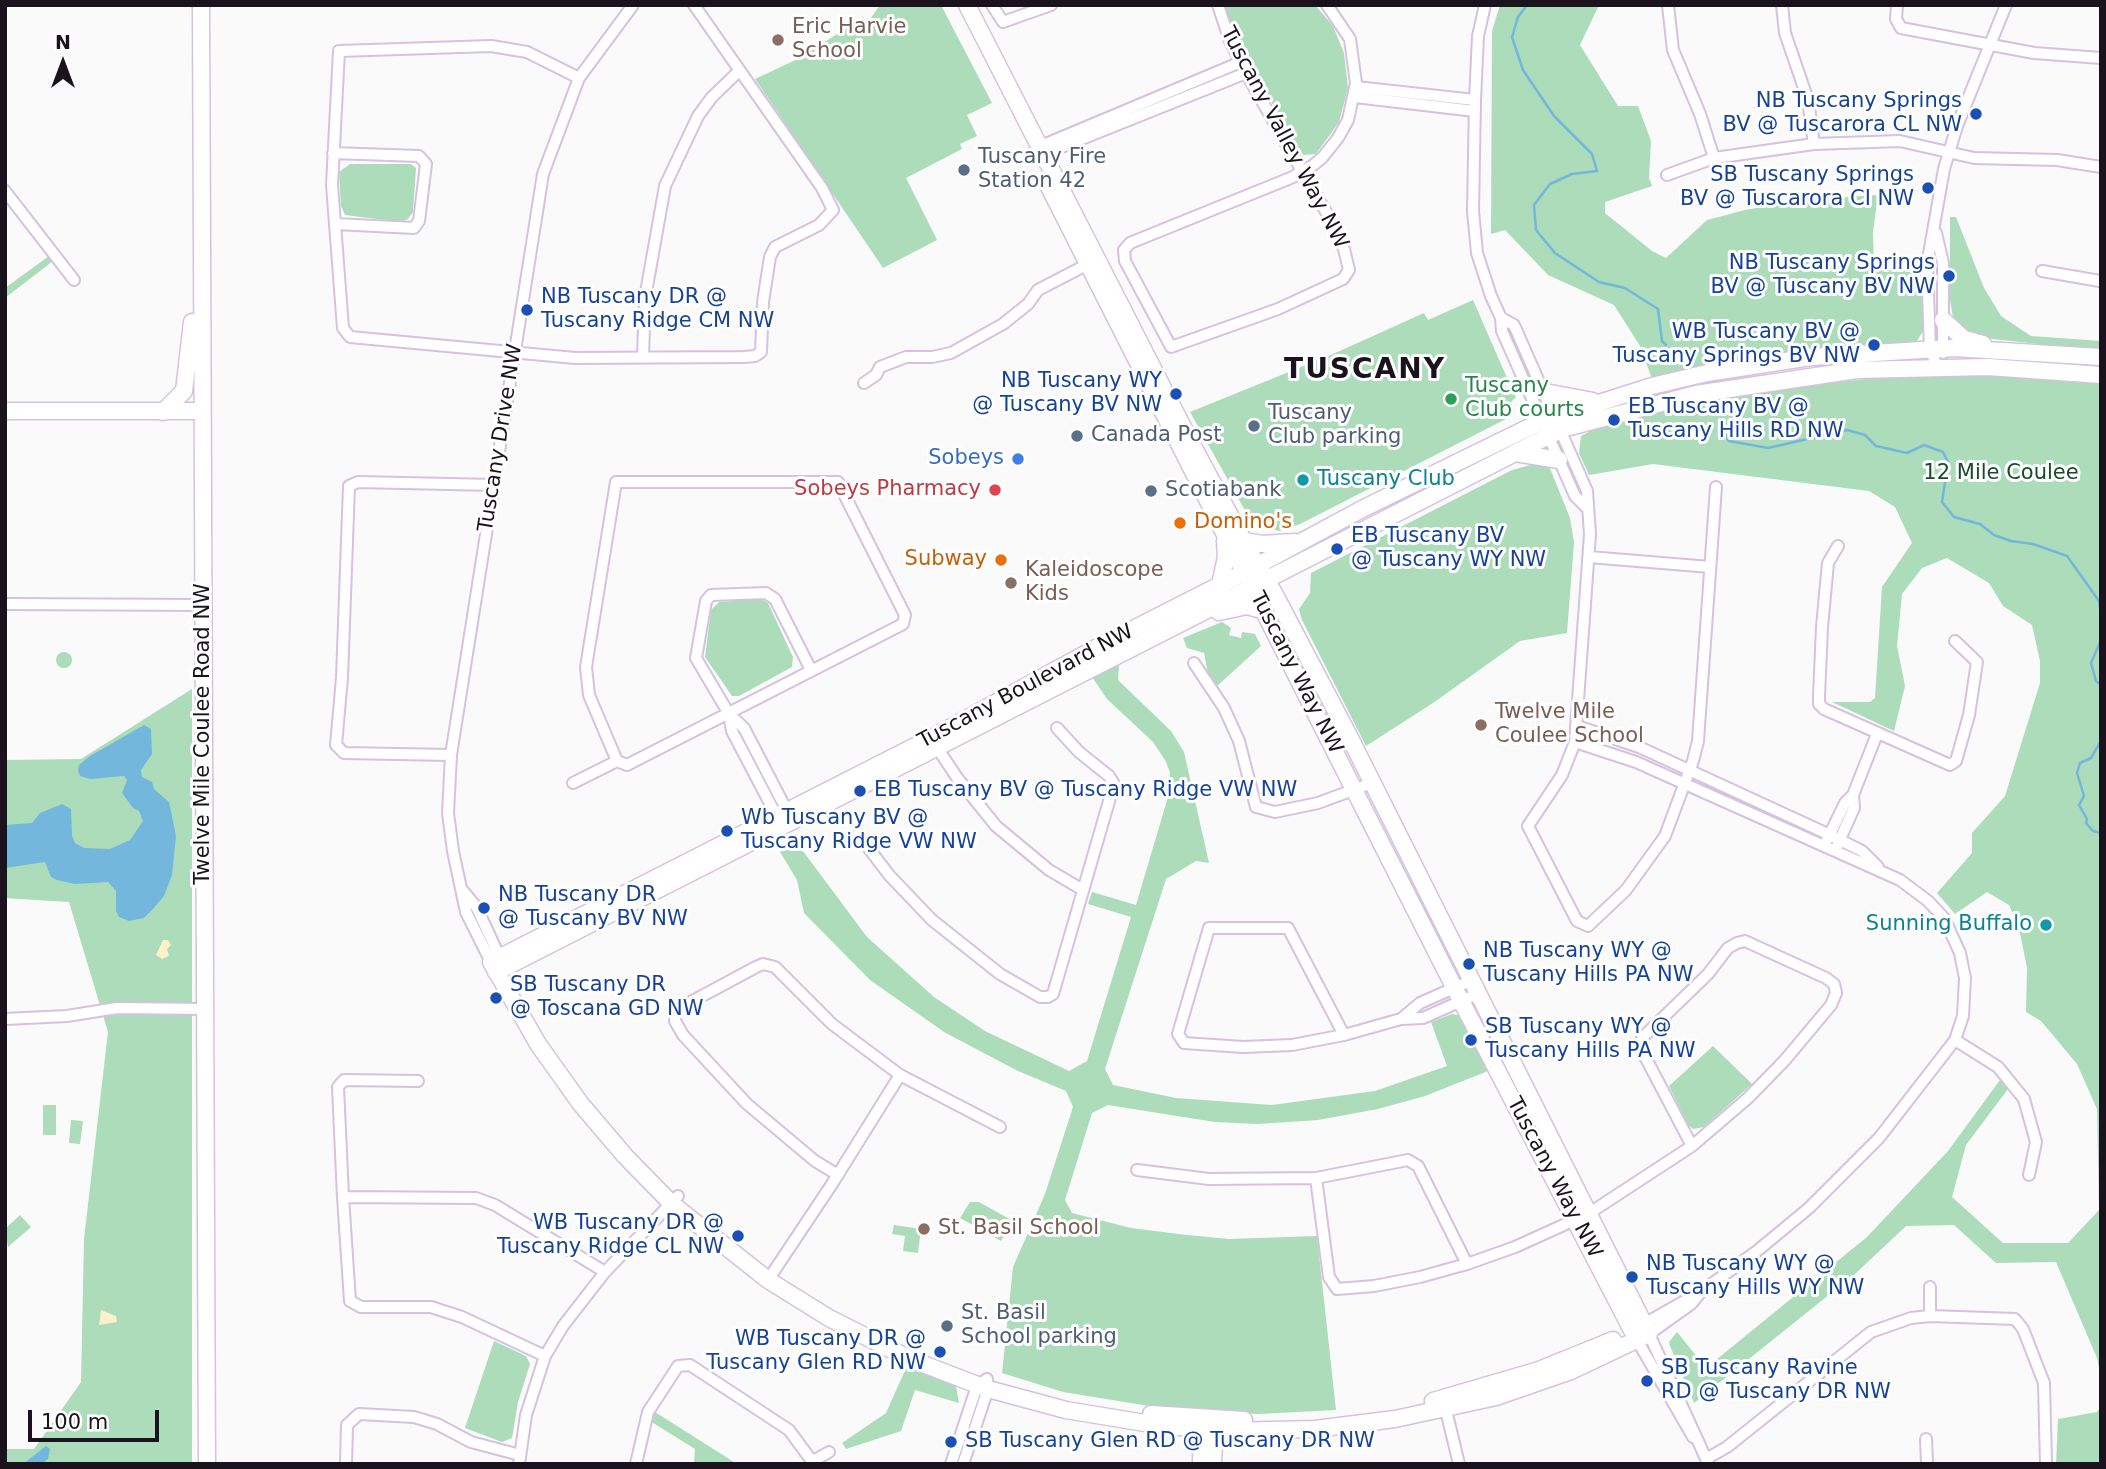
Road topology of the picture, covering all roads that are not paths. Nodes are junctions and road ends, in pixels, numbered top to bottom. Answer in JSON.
{"nodes":[{"id":1,"x":201,"y":5,"type":"edge"},
{"id":2,"x":633,"y":5,"type":"edge"},
{"id":3,"x":694,"y":5,"type":"edge"},
{"id":4,"x":957,"y":5,"type":"edge"},
{"id":5,"x":967,"y":5,"type":"edge"},
{"id":6,"x":992,"y":5,"type":"edge"},
{"id":7,"x":1051,"y":5,"type":"edge"},
{"id":8,"x":1218,"y":5,"type":"edge"},
{"id":9,"x":1327,"y":5,"type":"edge"},
{"id":10,"x":1485,"y":5,"type":"edge"},
{"id":11,"x":1668,"y":5,"type":"edge"},
{"id":12,"x":1782,"y":5,"type":"edge"},
{"id":13,"x":1898,"y":5,"type":"edge"},
{"id":14,"x":2006,"y":5,"type":"edge"},
{"id":15,"x":1989,"y":46,"type":"junction"},
{"id":16,"x":2101,"y":58,"type":"edge"},
{"id":17,"x":1243,"y":67,"type":"junction"},
{"id":18,"x":740,"y":71,"type":"junction"},
{"id":19,"x":579,"y":78,"type":"junction"},
{"id":20,"x":1356,"y":92,"type":"junction"},
{"id":21,"x":1475,"y":105,"type":"junction"},
{"id":22,"x":1814,"y":144,"type":"junction"},
{"id":23,"x":1038,"y":151,"type":"junction"},
{"id":24,"x":1948,"y":152,"type":"junction"},
{"id":25,"x":333,"y":153,"type":"junction"},
{"id":26,"x":1714,"y":159,"type":"junction"},
{"id":27,"x":2101,"y":167,"type":"edge"},
{"id":28,"x":1302,"y":171,"type":"junction"},
{"id":29,"x":1667,"y":175,"type":"dead end"},
{"id":30,"x":5,"y":191,"type":"edge"},
{"id":31,"x":336,"y":224,"type":"junction"},
{"id":32,"x":1935,"y":227,"type":"junction"},
{"id":33,"x":200,"y":253,"type":"junction"},
{"id":34,"x":1092,"y":262,"type":"junction"},
{"id":35,"x":2042,"y":271,"type":"dead end"},
{"id":36,"x":2101,"y":275,"type":"edge"},
{"id":37,"x":74,"y":280,"type":"dead end"},
{"id":38,"x":2100,"y":281,"type":"edge"},
{"id":39,"x":1502,"y":318,"type":"junction"},
{"id":40,"x":1943,"y":320,"type":"junction"},
{"id":41,"x":1937,"y":349,"type":"junction"},
{"id":42,"x":1999,"y":349,"type":"junction"},
{"id":43,"x":514,"y":350,"type":"junction"},
{"id":44,"x":643,"y":357,"type":"junction"},
{"id":45,"x":2101,"y":358,"type":"edge"},
{"id":46,"x":1937,"y":366,"type":"junction"},
{"id":47,"x":2101,"y":375,"type":"edge"},
{"id":48,"x":864,"y":383,"type":"dead end"},
{"id":49,"x":1545,"y":392,"type":"junction"},
{"id":50,"x":1595,"y":402,"type":"junction"},
{"id":51,"x":5,"y":411,"type":"edge"},
{"id":52,"x":201,"y":411,"type":"junction"},
{"id":53,"x":163,"y":412,"type":"junction"},
{"id":54,"x":1552,"y":425,"type":"junction"},
{"id":55,"x":1512,"y":453,"type":"junction"},
{"id":56,"x":1559,"y":460,"type":"junction"},
{"id":57,"x":494,"y":485,"type":"junction"},
{"id":58,"x":1716,"y":487,"type":"dead end"},
{"id":59,"x":1586,"y":508,"type":"junction"},
{"id":60,"x":1224,"y":535,"type":"junction"},
{"id":61,"x":1245,"y":541,"type":"junction"},
{"id":62,"x":1303,"y":541,"type":"junction"},
{"id":63,"x":1838,"y":546,"type":"dead end"},
{"id":64,"x":1589,"y":557,"type":"junction"},
{"id":65,"x":1710,"y":567,"type":"junction"},
{"id":66,"x":1251,"y":569,"type":"junction"},
{"id":67,"x":1290,"y":570,"type":"junction"},
{"id":68,"x":1267,"y":581,"type":"junction"},
{"id":69,"x":1220,"y":585,"type":"junction"},
{"id":70,"x":1252,"y":588,"type":"junction"},
{"id":71,"x":5,"y":604,"type":"edge"},
{"id":72,"x":203,"y":605,"type":"junction"},
{"id":73,"x":1262,"y":610,"type":"junction"},
{"id":74,"x":1287,"y":618,"type":"junction"},
{"id":75,"x":1186,"y":620,"type":"junction"},
{"id":76,"x":1955,"y":641,"type":"dead end"},
{"id":77,"x":1194,"y":663,"type":"dead end"},
{"id":78,"x":811,"y":670,"type":"junction"},
{"id":79,"x":729,"y":714,"type":"junction"},
{"id":80,"x":1577,"y":726,"type":"junction"},
{"id":81,"x":1057,"y":727,"type":"dead end"},
{"id":82,"x":1877,"y":734,"type":"junction"},
{"id":83,"x":934,"y":742,"type":"junction"},
{"id":84,"x":1575,"y":742,"type":"junction"},
{"id":85,"x":450,"y":755,"type":"junction"},
{"id":86,"x":617,"y":761,"type":"junction"},
{"id":87,"x":1690,"y":770,"type":"junction"},
{"id":88,"x":573,"y":783,"type":"dead end"},
{"id":89,"x":1372,"y":783,"type":"junction"},
{"id":90,"x":1686,"y":783,"type":"junction"},
{"id":91,"x":1355,"y":789,"type":"junction"},
{"id":92,"x":783,"y":816,"type":"junction"},
{"id":93,"x":858,"y":834,"type":"dead end"},
{"id":94,"x":1835,"y":837,"type":"junction"},
{"id":95,"x":1829,"y":849,"type":"junction"},
{"id":96,"x":1880,"y":869,"type":"junction"},
{"id":97,"x":1083,"y":890,"type":"junction"},
{"id":98,"x":498,"y":965,"type":"junction"},
{"id":99,"x":1474,"y":988,"type":"junction"},
{"id":100,"x":1458,"y":995,"type":"junction"},
{"id":101,"x":206,"y":1009,"type":"junction"},
{"id":102,"x":5,"y":1019,"type":"edge"},
{"id":103,"x":1344,"y":1035,"type":"junction"},
{"id":104,"x":1955,"y":1040,"type":"junction"},
{"id":105,"x":900,"y":1075,"type":"junction"},
{"id":106,"x":418,"y":1081,"type":"dead end"},
{"id":107,"x":1000,"y":1127,"type":"dead end"},
{"id":108,"x":1692,"y":1146,"type":"junction"},
{"id":109,"x":1137,"y":1170,"type":"dead end"},
{"id":110,"x":838,"y":1175,"type":"junction"},
{"id":111,"x":2029,"y":1175,"type":"dead end"},
{"id":112,"x":1316,"y":1178,"type":"junction"},
{"id":113,"x":343,"y":1197,"type":"junction"},
{"id":114,"x":675,"y":1200,"type":"junction"},
{"id":115,"x":1582,"y":1217,"type":"junction"},
{"id":116,"x":1466,"y":1264,"type":"junction"},
{"id":117,"x":605,"y":1272,"type":"junction"},
{"id":118,"x":771,"y":1276,"type":"junction"},
{"id":119,"x":1930,"y":1287,"type":"dead end"},
{"id":120,"x":1930,"y":1316,"type":"junction"},
{"id":121,"x":1640,"y":1332,"type":"junction"},
{"id":122,"x":545,"y":1356,"type":"junction"},
{"id":123,"x":984,"y":1385,"type":"junction"},
{"id":124,"x":1445,"y":1404,"type":"junction"},
{"id":125,"x":1209,"y":1424,"type":"junction"},
{"id":126,"x":1926,"y":1439,"type":"dead end"},
{"id":127,"x":829,"y":1452,"type":"dead end"},
{"id":128,"x":520,"y":1460,"type":"edge"},
{"id":129,"x":814,"y":1462,"type":"edge"},
{"id":130,"x":1707,"y":1462,"type":"edge"},
{"id":131,"x":206,"y":1464,"type":"edge"},
{"id":132,"x":346,"y":1464,"type":"edge"},
{"id":133,"x":636,"y":1464,"type":"edge"},
{"id":134,"x":951,"y":1464,"type":"edge"},
{"id":135,"x":963,"y":1464,"type":"edge"},
{"id":136,"x":1201,"y":1464,"type":"edge"},
{"id":137,"x":1213,"y":1464,"type":"edge"},
{"id":138,"x":1459,"y":1464,"type":"edge"},
{"id":139,"x":1927,"y":1464,"type":"edge"},
{"id":140,"x":2046,"y":1464,"type":"edge"}],
"edges":[{"from":1,"to":33,"type":"street","name":"Twelve Mile Coulee Road NW"},
{"from":2,"to":19,"type":"street","name":"Tuscany Drive NW"},
{"from":3,"to":18,"type":"street"},
{"from":4,"to":23,"type":"street","name":"Tuscany Way NW"},
{"from":5,"to":23,"type":"street","name":"Tuscany Way NW"},
{"from":6,"to":7,"type":"street"},
{"from":8,"to":17,"type":"street","name":"Tuscany Valley Way NW"},
{"from":9,"to":20,"type":"street"},
{"from":10,"to":21,"type":"street"},
{"from":11,"to":26,"type":"street"},
{"from":12,"to":22,"type":"street"},
{"from":13,"to":15,"type":"street"},
{"from":14,"to":15,"type":"street"},
{"from":15,"to":16,"type":"street"},
{"from":15,"to":24,"type":"street"},
{"from":17,"to":23,"type":"street"},
{"from":17,"to":28,"type":"street","name":"Tuscany Valley Way NW"},
{"from":18,"to":44,"type":"street"},
{"from":18,"to":44,"type":"street"},
{"from":19,"to":25,"type":"street"},
{"from":19,"to":43,"type":"street","name":"Tuscany Drive NW"},
{"from":20,"to":21,"type":"street"},
{"from":20,"to":28,"type":"street"},
{"from":21,"to":39,"type":"street"},
{"from":22,"to":24,"type":"street"},
{"from":22,"to":26,"type":"street"},
{"from":23,"to":34,"type":"street","name":"Tuscany Way NW"},
{"from":24,"to":27,"type":"street"},
{"from":24,"to":32,"type":"street"},
{"from":25,"to":31,"type":"street"},
{"from":25,"to":31,"type":"street"},
{"from":26,"to":29,"type":"street"},
{"from":28,"to":28,"type":"street","name":"Tuscany Valley Way NW"},
{"from":30,"to":37,"type":"street"},
{"from":31,"to":43,"type":"street"},
{"from":32,"to":40,"type":"street"},
{"from":32,"to":41,"type":"street"},
{"from":33,"to":52,"type":"street","name":"Twelve Mile Coulee Road NW"},
{"from":33,"to":53,"type":"street"},
{"from":34,"to":48,"type":"street"},
{"from":34,"to":60,"type":"street","name":"Tuscany Way NW"},
{"from":34,"to":61,"type":"street","name":"Tuscany Way NW"},
{"from":35,"to":38,"type":"street"},
{"from":36,"to":38,"type":"street"},
{"from":39,"to":49,"type":"street"},
{"from":39,"to":54,"type":"street"},
{"from":40,"to":41,"type":"street"},
{"from":40,"to":42,"type":"street"},
{"from":41,"to":42,"type":"street","name":"Tuscany Boulevard NW"},
{"from":41,"to":46,"type":"street"},
{"from":41,"to":50,"type":"street","name":"Tuscany Boulevard NW"},
{"from":42,"to":45,"type":"street","name":"Tuscany Boulevard NW"},
{"from":43,"to":44,"type":"street"},
{"from":43,"to":57,"type":"street","name":"Tuscany Drive NW"},
{"from":46,"to":47,"type":"street","name":"Tuscany Boulevard NW"},
{"from":46,"to":54,"type":"street","name":"Tuscany Boulevard NW"},
{"from":49,"to":50,"type":"street"},
{"from":49,"to":54,"type":"street"},
{"from":50,"to":54,"type":"street","name":"Tuscany Boulevard NW"},
{"from":51,"to":53,"type":"street"},
{"from":52,"to":53,"type":"street"},
{"from":52,"to":72,"type":"street","name":"Twelve Mile Coulee Road NW"},
{"from":54,"to":55,"type":"street","name":"Tuscany Boulevard NW"},
{"from":54,"to":56,"type":"street"},
{"from":54,"to":59,"type":"street"},
{"from":54,"to":62,"type":"street","name":"Tuscany Boulevard NW"},
{"from":55,"to":56,"type":"street"},
{"from":55,"to":67,"type":"street","name":"Tuscany Boulevard NW"},
{"from":56,"to":59,"type":"street"},
{"from":57,"to":85,"type":"street","name":"Tuscany Drive NW"},
{"from":57,"to":85,"type":"street"},
{"from":58,"to":65,"type":"street"},
{"from":59,"to":64,"type":"street"},
{"from":60,"to":66,"type":"street","name":"Tuscany Way NW"},
{"from":60,"to":69,"type":"street"},
{"from":61,"to":62,"type":"street"},
{"from":61,"to":66,"type":"street","name":"Tuscany Way NW"},
{"from":62,"to":66,"type":"street","name":"Tuscany Boulevard NW"},
{"from":63,"to":82,"type":"street"},
{"from":64,"to":65,"type":"street"},
{"from":64,"to":80,"type":"street"},
{"from":65,"to":87,"type":"street"},
{"from":66,"to":68,"type":"street","name":"Tuscany Way NW"},
{"from":66,"to":69,"type":"street","name":"Tuscany Boulevard NW"},
{"from":66,"to":70,"type":"street","name":"Tuscany Way NW"},
{"from":67,"to":68,"type":"street","name":"Tuscany Boulevard NW"},
{"from":67,"to":74,"type":"street"},
{"from":68,"to":70,"type":"street","name":"Tuscany Boulevard NW"},
{"from":68,"to":74,"type":"street","name":"Tuscany Way NW"},
{"from":69,"to":83,"type":"street","name":"Tuscany Boulevard NW"},
{"from":70,"to":73,"type":"street","name":"Tuscany Way NW"},
{"from":70,"to":75,"type":"street","name":"Tuscany Boulevard NW"},
{"from":71,"to":72,"type":"street"},
{"from":72,"to":101,"type":"street","name":"Twelve Mile Coulee Road NW"},
{"from":73,"to":75,"type":"street"},
{"from":73,"to":91,"type":"street","name":"Tuscany Way NW"},
{"from":74,"to":89,"type":"street","name":"Tuscany Way NW"},
{"from":75,"to":83,"type":"street","name":"Tuscany Boulevard NW"},
{"from":76,"to":82,"type":"street"},
{"from":77,"to":91,"type":"street"},
{"from":78,"to":79,"type":"street"},
{"from":78,"to":79,"type":"street"},
{"from":78,"to":86,"type":"street"},
{"from":79,"to":86,"type":"street"},
{"from":79,"to":92,"type":"street"},
{"from":80,"to":84,"type":"street"},
{"from":80,"to":87,"type":"street"},
{"from":81,"to":97,"type":"street"},
{"from":82,"to":94,"type":"street"},
{"from":83,"to":92,"type":"street","name":"Tuscany Boulevard NW"},
{"from":83,"to":97,"type":"street"},
{"from":84,"to":90,"type":"street"},
{"from":84,"to":90,"type":"street"},
{"from":85,"to":98,"type":"street","name":"Tuscany Drive NW"},
{"from":86,"to":88,"type":"street"},
{"from":87,"to":90,"type":"street"},
{"from":87,"to":94,"type":"street"},
{"from":89,"to":91,"type":"street"},
{"from":89,"to":99,"type":"street","name":"Tuscany Way NW"},
{"from":90,"to":95,"type":"street"},
{"from":91,"to":100,"type":"street","name":"Tuscany Way NW"},
{"from":92,"to":98,"type":"street","name":"Tuscany Boulevard NW"},
{"from":93,"to":97,"type":"street"},
{"from":94,"to":95,"type":"street"},
{"from":94,"to":96,"type":"street"},
{"from":95,"to":96,"type":"street"},
{"from":96,"to":104,"type":"street"},
{"from":98,"to":114,"type":"street","name":"Tuscany Drive NW"},
{"from":99,"to":100,"type":"street"},
{"from":99,"to":115,"type":"street","name":"Tuscany Way NW"},
{"from":100,"to":103,"type":"street"},
{"from":100,"to":115,"type":"street","name":"Tuscany Way NW"},
{"from":101,"to":102,"type":"street"},
{"from":101,"to":131,"type":"street","name":"Twelve Mile Coulee Road NW"},
{"from":103,"to":103,"type":"street"},
{"from":104,"to":111,"type":"street"},
{"from":104,"to":121,"type":"street"},
{"from":105,"to":107,"type":"street"},
{"from":105,"to":110,"type":"street"},
{"from":105,"to":110,"type":"street"},
{"from":106,"to":113,"type":"street"},
{"from":108,"to":108,"type":"street"},
{"from":108,"to":115,"type":"street"},
{"from":109,"to":112,"type":"street"},
{"from":110,"to":118,"type":"street"},
{"from":112,"to":116,"type":"street"},
{"from":112,"to":116,"type":"street"},
{"from":113,"to":117,"type":"street"},
{"from":113,"to":122,"type":"street"},
{"from":114,"to":117,"type":"street"},
{"from":114,"to":118,"type":"street","name":"Tuscany Drive NW"},
{"from":115,"to":116,"type":"street"},
{"from":115,"to":121,"type":"street","name":"Tuscany Way NW"},
{"from":117,"to":122,"type":"street"},
{"from":118,"to":123,"type":"street","name":"Tuscany Drive NW"},
{"from":119,"to":120,"type":"street"},
{"from":120,"to":130,"type":"street"},
{"from":120,"to":140,"type":"street"},
{"from":121,"to":124,"type":"street","name":"Tuscany Drive NW"},
{"from":121,"to":130,"type":"street"},
{"from":122,"to":128,"type":"street"},
{"from":123,"to":125,"type":"street","name":"Tuscany Drive NW"},
{"from":123,"to":134,"type":"street"},
{"from":123,"to":135,"type":"street"},
{"from":124,"to":125,"type":"street","name":"Tuscany Drive NW"},
{"from":124,"to":138,"type":"street"},
{"from":125,"to":136,"type":"street"},
{"from":125,"to":137,"type":"street"},
{"from":126,"to":139,"type":"street"},
{"from":127,"to":129,"type":"street"},
{"from":128,"to":132,"type":"street"},
{"from":129,"to":133,"type":"street"}]}
